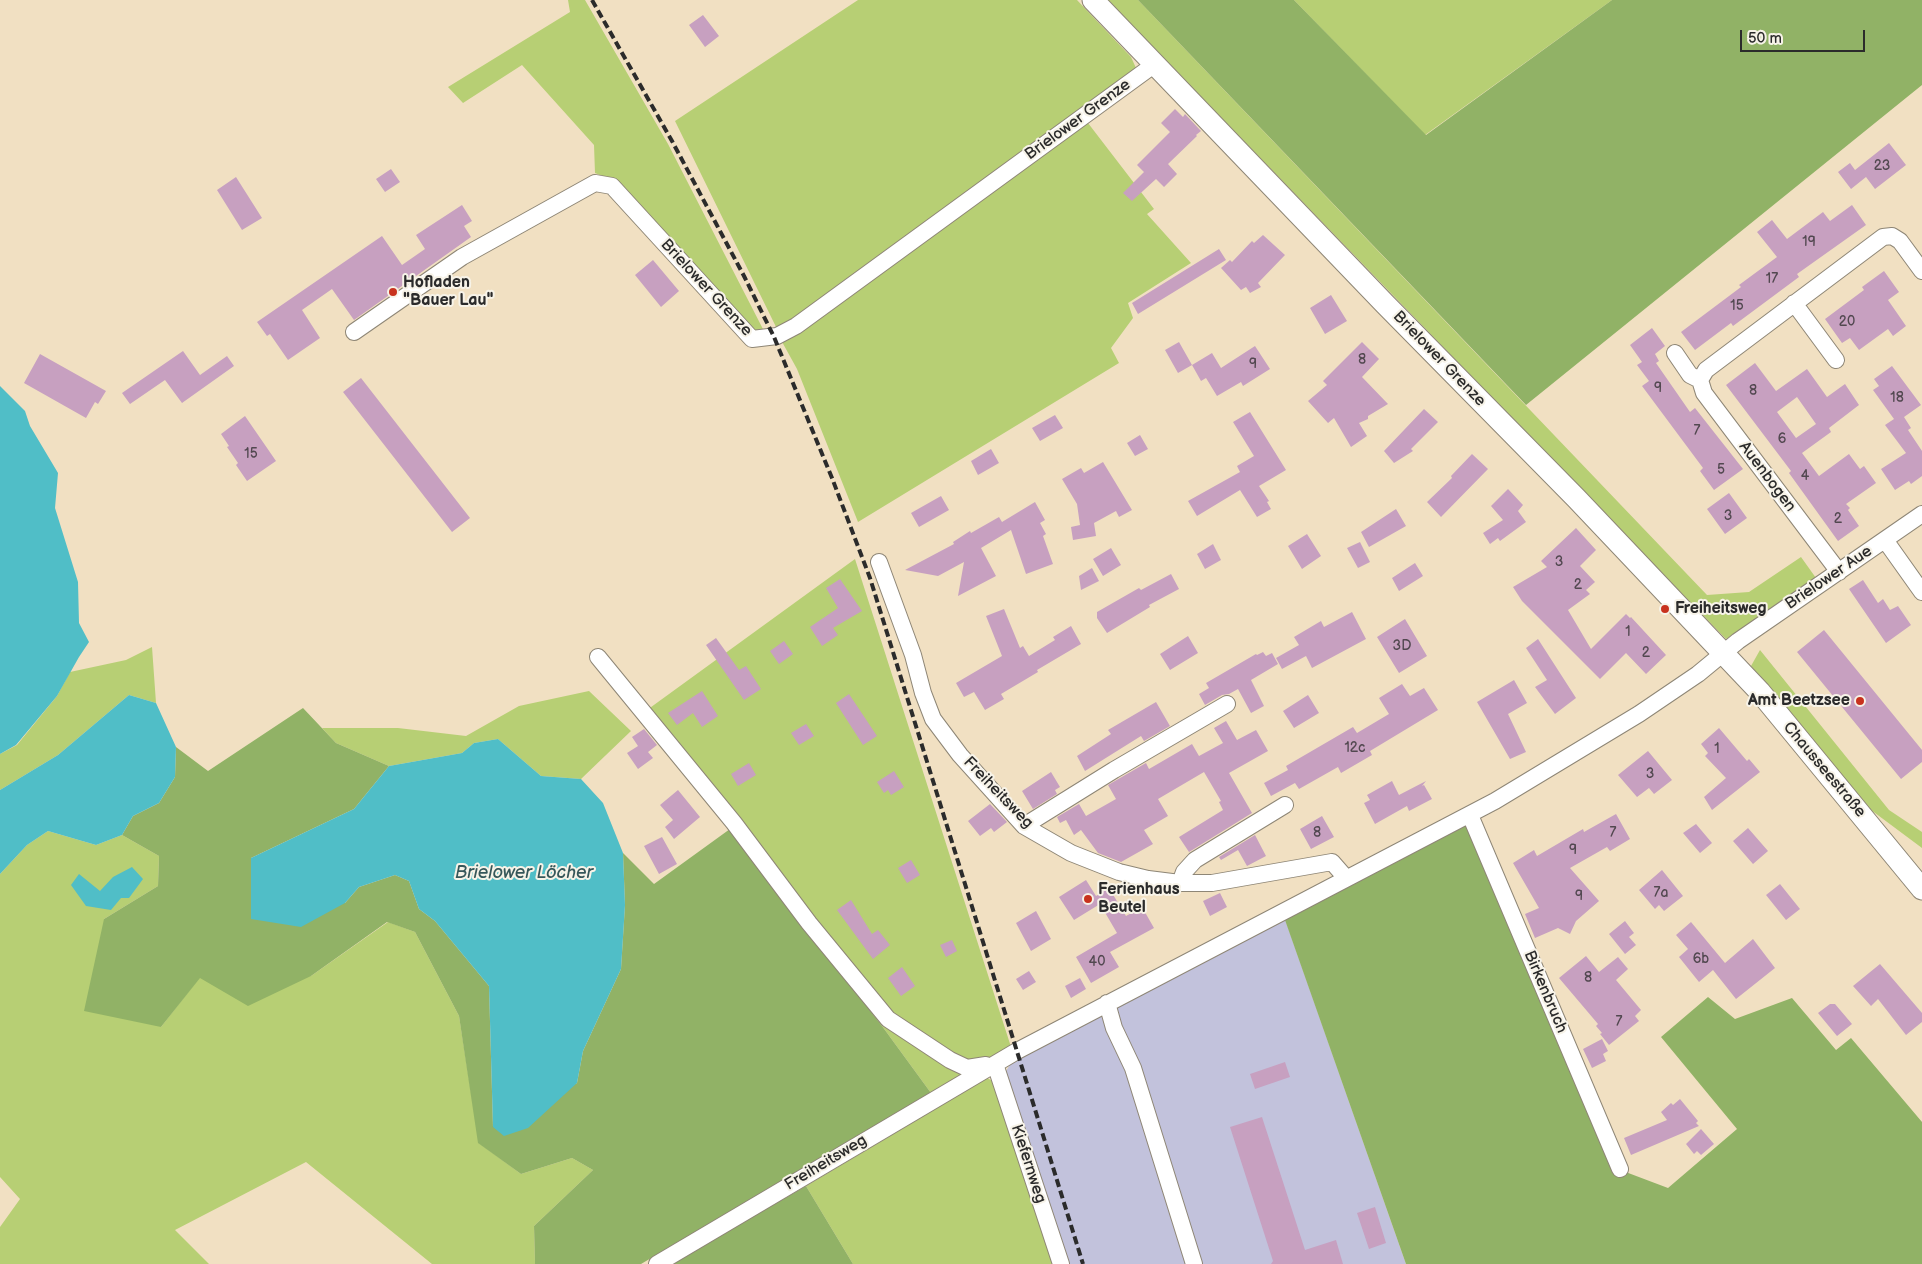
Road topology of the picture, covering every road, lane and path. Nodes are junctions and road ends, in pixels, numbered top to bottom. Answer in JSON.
{"nodes":[{"id":1,"x":1093,"y":0,"type":"edge"},
{"id":2,"x":1155,"y":64,"type":"junction"},
{"id":3,"x":1922,"y":271,"type":"edge"},
{"id":4,"x":1794,"y":303,"type":"junction"},
{"id":5,"x":354,"y":332,"type":"dead end"},
{"id":6,"x":1674,"y":353,"type":"dead end"},
{"id":7,"x":1836,"y":360,"type":"dead end"},
{"id":8,"x":1700,"y":380,"type":"junction"},
{"id":9,"x":1922,"y":514,"type":"edge"},
{"id":10,"x":1885,"y":540,"type":"junction"},
{"id":11,"x":879,"y":562,"type":"dead end"},
{"id":12,"x":1838,"y":572,"type":"junction"},
{"id":13,"x":1922,"y":592,"type":"edge"},
{"id":14,"x":1723,"y":653,"type":"junction"},
{"id":15,"x":598,"y":657,"type":"dead end"},
{"id":16,"x":1227,"y":704,"type":"dead end"},
{"id":17,"x":1285,"y":805,"type":"dead end"},
{"id":18,"x":1470,"y":815,"type":"junction"},
{"id":19,"x":1024,"y":826,"type":"junction"},
{"id":20,"x":1346,"y":878,"type":"junction"},
{"id":21,"x":1180,"y":882,"type":"junction"},
{"id":22,"x":1922,"y":889,"type":"edge"},
{"id":23,"x":1107,"y":1003,"type":"junction"},
{"id":24,"x":995,"y":1064,"type":"junction"},
{"id":25,"x":1620,"y":1169,"type":"dead end"},
{"id":26,"x":657,"y":1264,"type":"edge"},
{"id":27,"x":1061,"y":1264,"type":"edge"},
{"id":28,"x":1194,"y":1264,"type":"edge"}],
"edges":[{"from":1,"to":2,"type":"main road","name":"Brielower Grenze"},
{"from":2,"to":5,"type":"street","name":"Brielower Grenze"},
{"from":2,"to":14,"type":"main road","name":"Brielower Grenze"},
{"from":3,"to":4,"type":"street"},
{"from":4,"to":7,"type":"street"},
{"from":4,"to":8,"type":"street"},
{"from":6,"to":8,"type":"street","name":"Auenbogen"},
{"from":8,"to":12,"type":"street","name":"Auenbogen"},
{"from":9,"to":10,"type":"street","name":"Brielower Aue"},
{"from":10,"to":12,"type":"street","name":"Brielower Aue"},
{"from":10,"to":13,"type":"street","name":"Brielower Aue"},
{"from":11,"to":19,"type":"street","name":"Freiheitsweg"},
{"from":12,"to":14,"type":"street","name":"Brielower Aue"},
{"from":14,"to":18,"type":"street","name":"Freiheitsweg"},
{"from":14,"to":22,"type":"main road","name":"Chausseestraße"},
{"from":15,"to":24,"type":"street","name":"Freiheitsweg"},
{"from":16,"to":19,"type":"street"},
{"from":17,"to":21,"type":"street"},
{"from":18,"to":20,"type":"street","name":"Freiheitsweg"},
{"from":18,"to":25,"type":"street","name":"Birkenbruch"},
{"from":19,"to":21,"type":"street","name":"Freiheitsweg"},
{"from":20,"to":21,"type":"street","name":"Freiheitsweg"},
{"from":20,"to":23,"type":"street","name":"Freiheitsweg"},
{"from":23,"to":24,"type":"street","name":"Freiheitsweg"},
{"from":23,"to":28,"type":"street"},
{"from":24,"to":26,"type":"street","name":"Freiheitsweg"},
{"from":24,"to":27,"type":"street","name":"Kiefernweg"}]}
